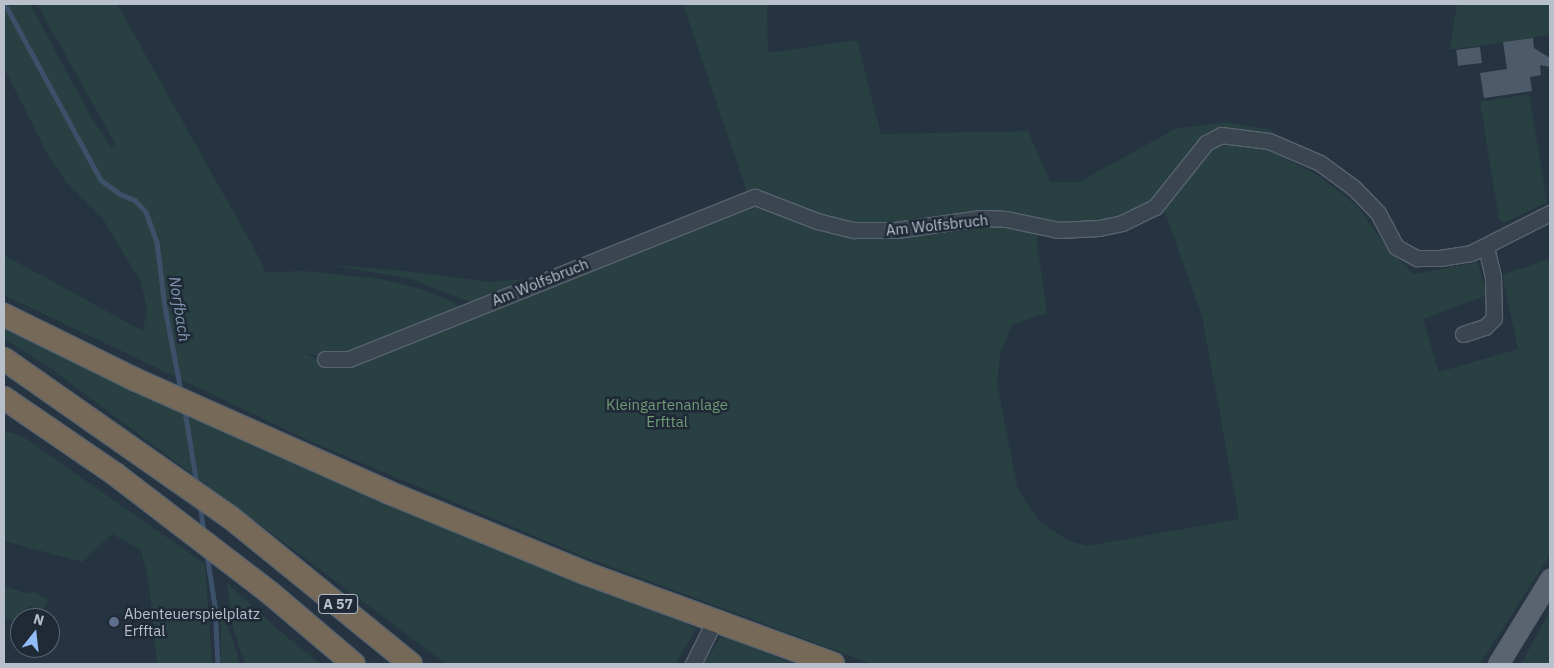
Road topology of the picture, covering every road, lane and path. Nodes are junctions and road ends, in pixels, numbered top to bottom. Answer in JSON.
{"nodes":[{"id":1,"x":1550,"y":213,"type":"edge"},
{"id":2,"x":1486,"y":247,"type":"junction"},
{"id":3,"x":4,"y":315,"type":"edge"},
{"id":4,"x":1463,"y":334,"type":"dead end"},
{"id":5,"x":4,"y":359,"type":"edge"},
{"id":6,"x":325,"y":360,"type":"dead end"},
{"id":7,"x":4,"y":398,"type":"edge"},
{"id":8,"x":1550,"y":579,"type":"edge"},
{"id":9,"x":715,"y":620,"type":"junction"},
{"id":10,"x":354,"y":664,"type":"edge"},
{"id":11,"x":411,"y":664,"type":"edge"},
{"id":12,"x":693,"y":664,"type":"edge"},
{"id":13,"x":834,"y":664,"type":"edge"},
{"id":14,"x":1498,"y":664,"type":"edge"}],
"edges":[{"from":1,"to":2,"type":"lane","name":"Am Wolfsbruch"},
{"from":2,"to":4,"type":"lane"},
{"from":2,"to":6,"type":"lane","name":"Am Wolfsbruch"},
{"from":3,"to":9,"type":"highway"},
{"from":5,"to":11,"type":"highway","number":"A 57"},
{"from":7,"to":10,"type":"highway","number":"A 57"},
{"from":8,"to":14,"type":"main road"},
{"from":9,"to":12,"type":"lane"},
{"from":9,"to":13,"type":"highway"}]}
